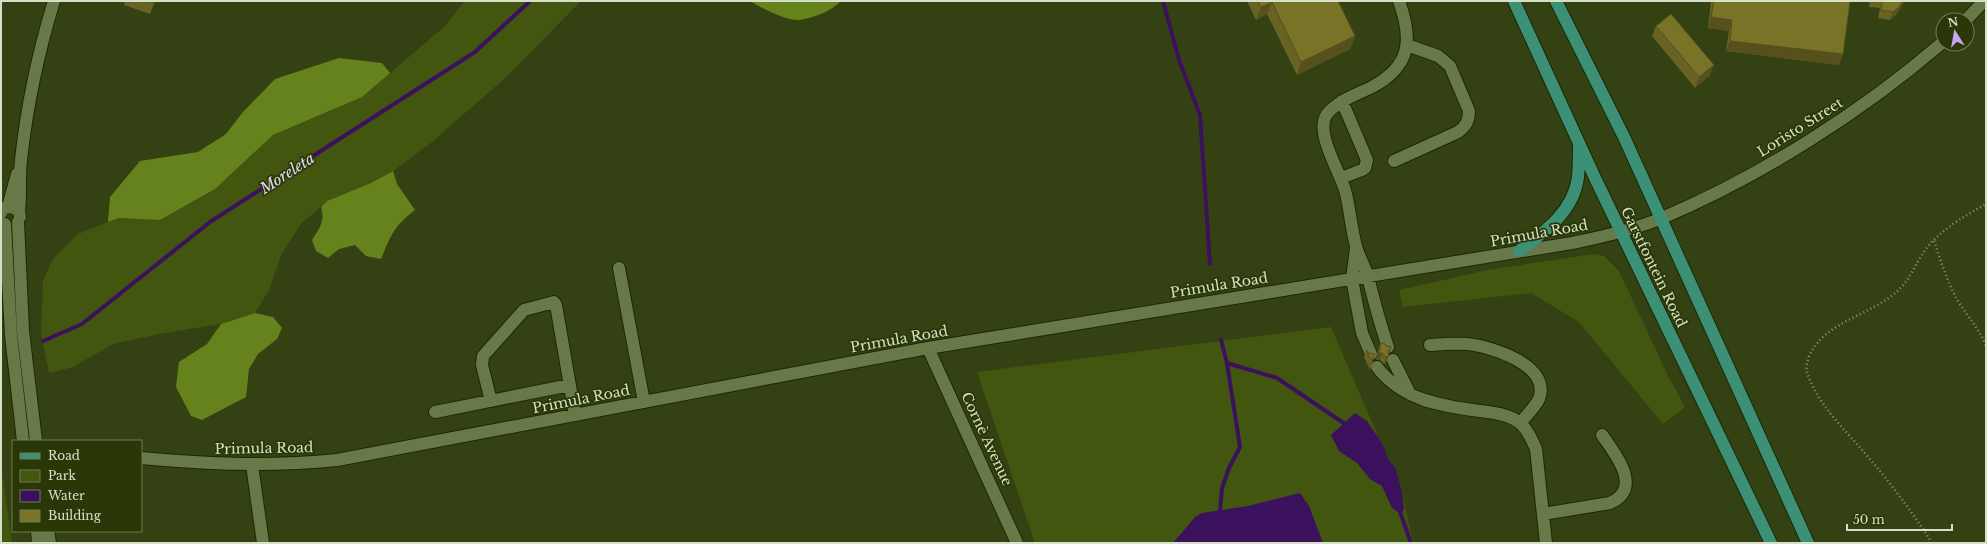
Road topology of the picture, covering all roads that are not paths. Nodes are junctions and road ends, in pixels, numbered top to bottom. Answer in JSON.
{"nodes":[{"id":1,"x":54,"y":1,"type":"edge"},
{"id":2,"x":1399,"y":1,"type":"edge"},
{"id":3,"x":1514,"y":1,"type":"edge"},
{"id":4,"x":1556,"y":1,"type":"edge"},
{"id":5,"x":1984,"y":1,"type":"edge"},
{"id":6,"x":1974,"y":12,"type":"edge"},
{"id":7,"x":1407,"y":45,"type":"junction"},
{"id":8,"x":1935,"y":48,"type":"edge"},
{"id":9,"x":1342,"y":101,"type":"junction"},
{"id":10,"x":1579,"y":143,"type":"junction"},
{"id":11,"x":1394,"y":161,"type":"dead end"},
{"id":12,"x":1341,"y":178,"type":"junction"},
{"id":13,"x":6,"y":216,"type":"edge"},
{"id":14,"x":1661,"y":218,"type":"junction"},
{"id":15,"x":1621,"y":232,"type":"junction"},
{"id":16,"x":1356,"y":247,"type":"junction"},
{"id":17,"x":1519,"y":251,"type":"junction"},
{"id":18,"x":619,"y":268,"type":"dead end"},
{"id":19,"x":1368,"y":276,"type":"junction"},
{"id":20,"x":1352,"y":279,"type":"junction"},
{"id":21,"x":1378,"y":316,"type":"junction"},
{"id":22,"x":1359,"y":320,"type":"junction"},
{"id":23,"x":1430,"y":345,"type":"dead end"},
{"id":24,"x":1388,"y":347,"type":"edge"},
{"id":25,"x":928,"y":348,"type":"junction"},
{"id":26,"x":1371,"y":354,"type":"edge"},
{"id":27,"x":1393,"y":360,"type":"dead end"},
{"id":28,"x":1377,"y":367,"type":"dead end"},
{"id":29,"x":570,"y":385,"type":"junction"},
{"id":30,"x":1410,"y":394,"type":"junction"},
{"id":31,"x":492,"y":400,"type":"junction"},
{"id":32,"x":644,"y":402,"type":"junction"},
{"id":33,"x":435,"y":412,"type":"dead end"},
{"id":34,"x":575,"y":415,"type":"junction"},
{"id":35,"x":1520,"y":423,"type":"junction"},
{"id":36,"x":1602,"y":435,"type":"dead end"},
{"id":37,"x":23,"y":440,"type":"edge"},
{"id":38,"x":36,"y":440,"type":"edge"},
{"id":39,"x":142,"y":458,"type":"edge"},
{"id":40,"x":252,"y":465,"type":"junction"},
{"id":41,"x":1543,"y":514,"type":"junction"},
{"id":42,"x":37,"y":532,"type":"edge"},
{"id":43,"x":48,"y":532,"type":"edge"},
{"id":44,"x":38,"y":543,"type":"edge"},
{"id":45,"x":50,"y":543,"type":"edge"},
{"id":46,"x":263,"y":543,"type":"edge"},
{"id":47,"x":1017,"y":543,"type":"edge"},
{"id":48,"x":1546,"y":543,"type":"edge"},
{"id":49,"x":1771,"y":543,"type":"edge"},
{"id":50,"x":1808,"y":543,"type":"edge"}],
"edges":[{"from":1,"to":13,"type":"street"},
{"from":2,"to":7,"type":"street"},
{"from":3,"to":10,"type":"main road","name":"Garstfontein Road"},
{"from":4,"to":14,"type":"main road","name":"Garstfontein Road"},
{"from":5,"to":6,"type":"street"},
{"from":7,"to":9,"type":"street"},
{"from":7,"to":11,"type":"street"},
{"from":8,"to":14,"type":"street","name":"Loristo Street"},
{"from":9,"to":12,"type":"street"},
{"from":9,"to":12,"type":"street"},
{"from":10,"to":15,"type":"main road","name":"Garstfontein Road"},
{"from":10,"to":17,"type":"main road"},
{"from":12,"to":16,"type":"street"},
{"from":13,"to":37,"type":"street"},
{"from":13,"to":38,"type":"street"},
{"from":14,"to":15,"type":"street","name":"Primula Road"},
{"from":14,"to":50,"type":"main road","name":"Garstfontein Road"},
{"from":15,"to":17,"type":"street","name":"Primula Road"},
{"from":15,"to":49,"type":"main road","name":"Garstfontein Road"},
{"from":16,"to":19,"type":"street"},
{"from":16,"to":20,"type":"street"},
{"from":17,"to":19,"type":"street","name":"Primula Road"},
{"from":18,"to":32,"type":"street"},
{"from":19,"to":20,"type":"street","name":"Primula Road"},
{"from":19,"to":21,"type":"street"},
{"from":20,"to":22,"type":"street"},
{"from":20,"to":25,"type":"street","name":"Primula Road"},
{"from":21,"to":22,"type":"street"},
{"from":21,"to":24,"type":"street"},
{"from":22,"to":26,"type":"street"},
{"from":23,"to":35,"type":"street"},
{"from":25,"to":32,"type":"street","name":"Primula Road"},
{"from":25,"to":47,"type":"street","name":"Cornè Avenue"},
{"from":27,"to":30,"type":"street"},
{"from":28,"to":30,"type":"street"},
{"from":29,"to":31,"type":"street"},
{"from":29,"to":31,"type":"street"},
{"from":29,"to":34,"type":"street"},
{"from":30,"to":35,"type":"street"},
{"from":31,"to":33,"type":"street"},
{"from":32,"to":34,"type":"street","name":"Primula Road"},
{"from":34,"to":40,"type":"street","name":"Primula Road"},
{"from":35,"to":41,"type":"street"},
{"from":36,"to":41,"type":"street"},
{"from":39,"to":40,"type":"street","name":"Primula Road"},
{"from":40,"to":46,"type":"street"},
{"from":41,"to":48,"type":"street"},
{"from":42,"to":44,"type":"street"},
{"from":43,"to":45,"type":"street"}]}
